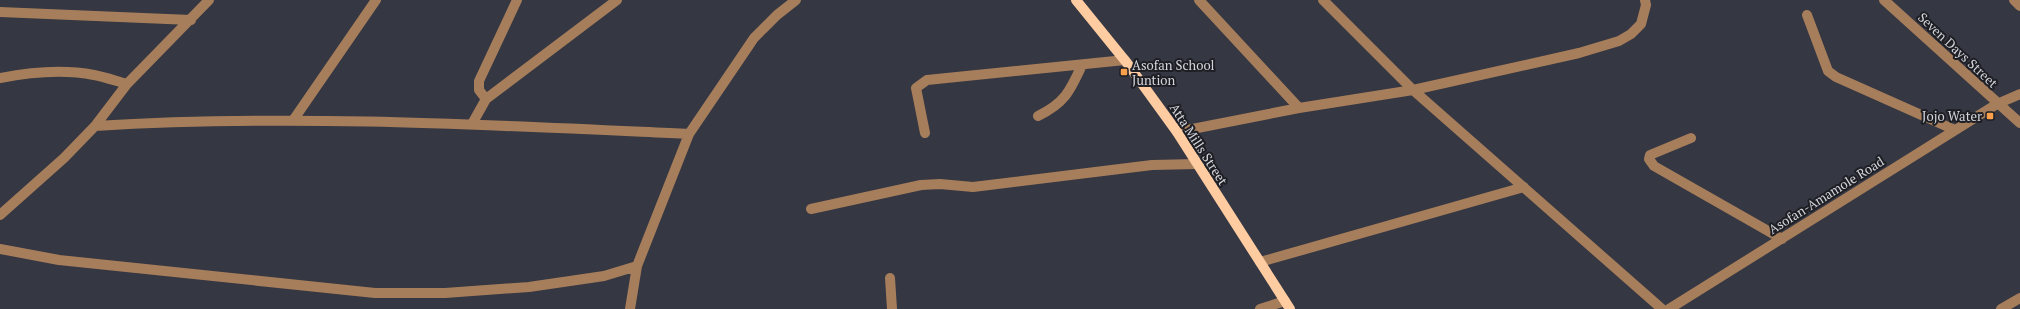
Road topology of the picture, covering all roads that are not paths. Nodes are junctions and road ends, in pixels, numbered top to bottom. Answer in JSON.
{"nodes":[{"id":1,"x":209,"y":0,"type":"edge"},
{"id":2,"x":376,"y":0,"type":"edge"},
{"id":3,"x":517,"y":0,"type":"edge"},
{"id":4,"x":616,"y":0,"type":"edge"},
{"id":5,"x":796,"y":0,"type":"edge"},
{"id":6,"x":1076,"y":0,"type":"edge"},
{"id":7,"x":1199,"y":0,"type":"edge"},
{"id":8,"x":1323,"y":0,"type":"edge"},
{"id":9,"x":1645,"y":0,"type":"edge"},
{"id":10,"x":1884,"y":0,"type":"edge"},
{"id":11,"x":2014,"y":0,"type":"edge"},
{"id":12,"x":2020,"y":6,"type":"edge"},
{"id":13,"x":0,"y":12,"type":"edge"},
{"id":14,"x":1807,"y":15,"type":"dead end"},
{"id":15,"x":191,"y":20,"type":"junction"},
{"id":16,"x":1125,"y":60,"type":"junction"},
{"id":17,"x":1082,"y":65,"type":"junction"},
{"id":18,"x":0,"y":78,"type":"edge"},
{"id":19,"x":127,"y":84,"type":"junction"},
{"id":20,"x":1413,"y":90,"type":"junction"},
{"id":21,"x":2020,"y":94,"type":"edge"},
{"id":22,"x":486,"y":99,"type":"junction"},
{"id":23,"x":1997,"y":104,"type":"junction"},
{"id":24,"x":1299,"y":108,"type":"junction"},
{"id":25,"x":1038,"y":116,"type":"dead end"},
{"id":26,"x":294,"y":119,"type":"junction"},
{"id":27,"x":2020,"y":123,"type":"edge"},
{"id":28,"x":472,"y":124,"type":"junction"},
{"id":29,"x":95,"y":126,"type":"junction"},
{"id":30,"x":1955,"y":130,"type":"junction"},
{"id":31,"x":1177,"y":132,"type":"junction"},
{"id":32,"x":924,"y":133,"type":"dead end"},
{"id":33,"x":689,"y":134,"type":"junction"},
{"id":34,"x":1691,"y":138,"type":"dead end"},
{"id":35,"x":1196,"y":164,"type":"junction"},
{"id":36,"x":1524,"y":187,"type":"junction"},
{"id":37,"x":811,"y":209,"type":"dead end"},
{"id":38,"x":0,"y":216,"type":"edge"},
{"id":39,"x":1782,"y":239,"type":"junction"},
{"id":40,"x":0,"y":249,"type":"edge"},
{"id":41,"x":1260,"y":262,"type":"junction"},
{"id":42,"x":637,"y":266,"type":"junction"},
{"id":43,"x":890,"y":278,"type":"dead end"},
{"id":44,"x":2020,"y":298,"type":"edge"},
{"id":45,"x":1288,"y":305,"type":"edge"},
{"id":46,"x":630,"y":309,"type":"edge"},
{"id":47,"x":892,"y":309,"type":"edge"},
{"id":48,"x":1260,"y":309,"type":"edge"},
{"id":49,"x":1662,"y":309,"type":"edge"},
{"id":50,"x":1670,"y":309,"type":"edge"},
{"id":51,"x":2002,"y":309,"type":"edge"}],
"edges":[{"from":1,"to":15,"type":"street"},
{"from":2,"to":26,"type":"street"},
{"from":3,"to":22,"type":"street"},
{"from":4,"to":22,"type":"street"},
{"from":5,"to":33,"type":"street"},
{"from":6,"to":16,"type":"main road","name":"Atta Mills Street"},
{"from":7,"to":24,"type":"street"},
{"from":8,"to":20,"type":"street"},
{"from":9,"to":20,"type":"street"},
{"from":10,"to":23,"type":"street","name":"Seven Days Street"},
{"from":11,"to":12,"type":"street"},
{"from":13,"to":15,"type":"street"},
{"from":14,"to":30,"type":"street"},
{"from":15,"to":19,"type":"street"},
{"from":16,"to":17,"type":"street"},
{"from":16,"to":31,"type":"main road","name":"Atta Mills Street"},
{"from":17,"to":25,"type":"street"},
{"from":17,"to":32,"type":"street"},
{"from":18,"to":19,"type":"street"},
{"from":19,"to":29,"type":"street"},
{"from":20,"to":24,"type":"street"},
{"from":20,"to":36,"type":"street"},
{"from":21,"to":23,"type":"street","name":"Asofan-Amamole Road"},
{"from":22,"to":28,"type":"street"},
{"from":23,"to":27,"type":"street","name":"Seven Days Street"},
{"from":23,"to":30,"type":"street","name":"Asofan-Amamole Road"},
{"from":24,"to":31,"type":"street"},
{"from":26,"to":28,"type":"street"},
{"from":26,"to":29,"type":"street"},
{"from":28,"to":33,"type":"street"},
{"from":29,"to":38,"type":"street"},
{"from":30,"to":39,"type":"street","name":"Asofan-Amamole Road"},
{"from":31,"to":35,"type":"main road","name":"Atta Mills Street"},
{"from":33,"to":42,"type":"street"},
{"from":34,"to":39,"type":"street"},
{"from":35,"to":37,"type":"street"},
{"from":35,"to":41,"type":"main road","name":"Atta Mills Street"},
{"from":36,"to":41,"type":"street"},
{"from":36,"to":49,"type":"street"},
{"from":39,"to":50,"type":"street","name":"Asofan-Amamole Road"},
{"from":40,"to":42,"type":"street"},
{"from":41,"to":45,"type":"main road","name":"Atta Mills Street"},
{"from":42,"to":46,"type":"street"},
{"from":43,"to":47,"type":"street"},
{"from":44,"to":51,"type":"street"},
{"from":45,"to":48,"type":"street"}]}
